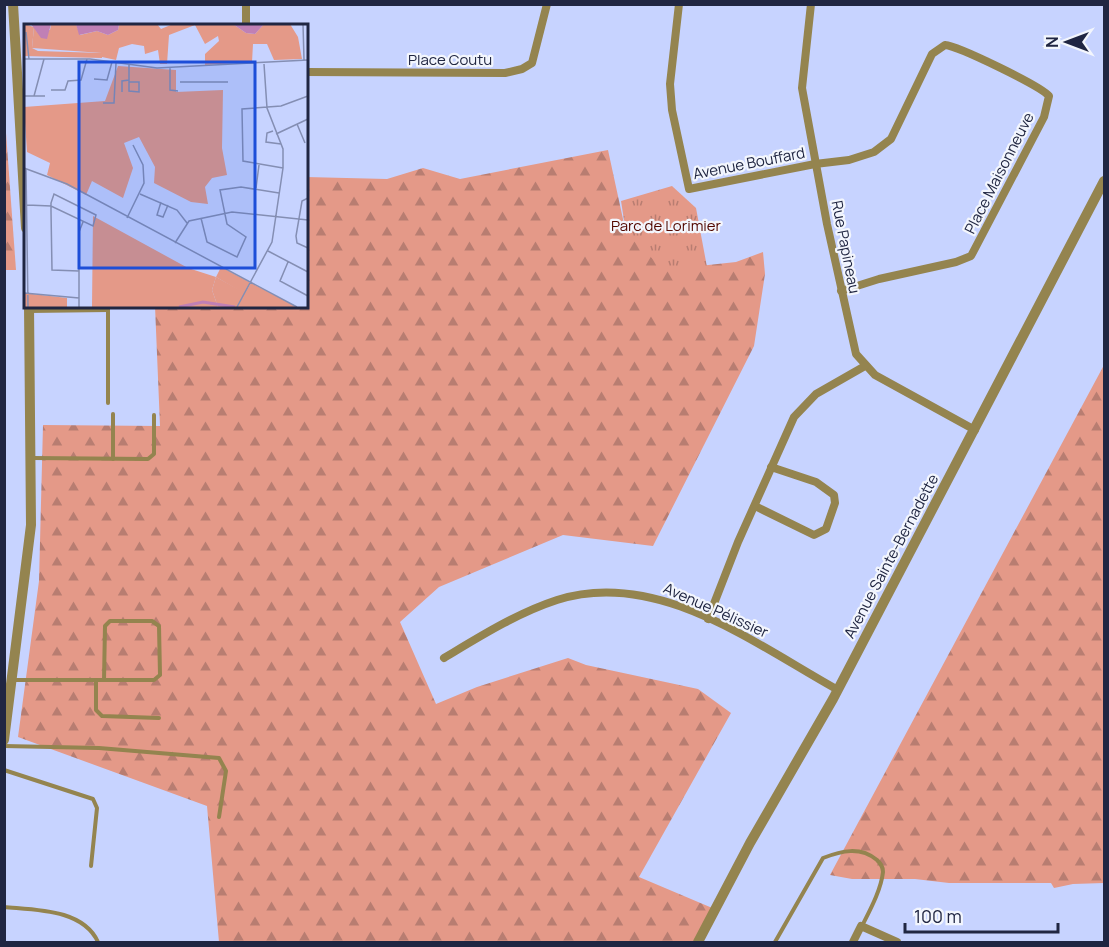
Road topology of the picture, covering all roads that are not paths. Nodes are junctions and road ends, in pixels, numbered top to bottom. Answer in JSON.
{"nodes":[{"id":1,"x":13,"y":4,"type":"edge"},
{"id":2,"x":246,"y":4,"type":"edge"},
{"id":3,"x":547,"y":4,"type":"edge"},
{"id":4,"x":679,"y":4,"type":"edge"},
{"id":5,"x":811,"y":4,"type":"edge"},
{"id":6,"x":246,"y":24,"type":"edge"},
{"id":7,"x":308,"y":72,"type":"edge"},
{"id":8,"x":815,"y":164,"type":"junction"},
{"id":9,"x":1104,"y":181,"type":"edge"},
{"id":10,"x":24,"y":194,"type":"edge"},
{"id":11,"x":841,"y":291,"type":"junction"},
{"id":12,"x":29,"y":308,"type":"edge"},
{"id":13,"x":108,"y":308,"type":"edge"},
{"id":14,"x":865,"y":366,"type":"junction"},
{"id":15,"x":108,"y":403,"type":"dead end"},
{"id":16,"x":112,"y":414,"type":"dead end"},
{"id":17,"x":154,"y":415,"type":"dead end"},
{"id":18,"x":975,"y":430,"type":"junction"},
{"id":19,"x":31,"y":458,"type":"junction"},
{"id":20,"x":112,"y":459,"type":"junction"},
{"id":21,"x":771,"y":467,"type":"junction"},
{"id":22,"x":755,"y":506,"type":"junction"},
{"id":23,"x":708,"y":619,"type":"junction"},
{"id":24,"x":444,"y":658,"type":"dead end"},
{"id":25,"x":13,"y":680,"type":"junction"},
{"id":26,"x":96,"y":680,"type":"junction"},
{"id":27,"x":104,"y":680,"type":"junction"},
{"id":28,"x":838,"y":690,"type":"junction"},
{"id":29,"x":159,"y":718,"type":"dead end"},
{"id":30,"x":4,"y":740,"type":"edge"},
{"id":31,"x":4,"y":746,"type":"edge"},
{"id":32,"x":4,"y":770,"type":"edge"},
{"id":33,"x":219,"y":817,"type":"dead end"},
{"id":34,"x":91,"y":866,"type":"dead end"},
{"id":35,"x":4,"y":907,"type":"edge"},
{"id":36,"x":861,"y":926,"type":"junction"},
{"id":37,"x":98,"y":942,"type":"edge"},
{"id":38,"x":698,"y":942,"type":"edge"},
{"id":39,"x":775,"y":942,"type":"edge"},
{"id":40,"x":853,"y":942,"type":"edge"},
{"id":41,"x":897,"y":942,"type":"edge"}],
"edges":[{"from":1,"to":10,"type":"street"},
{"from":2,"to":6,"type":"street"},
{"from":3,"to":7,"type":"street","name":"Place Coutu"},
{"from":4,"to":8,"type":"street","name":"Avenue Bouffard"},
{"from":5,"to":8,"type":"street","name":"Rue Papineau"},
{"from":8,"to":11,"type":"street","name":"Rue Papineau"},
{"from":8,"to":11,"type":"street","name":"Place Maisonneuve"},
{"from":9,"to":18,"type":"street","name":"Avenue Sainte-Bernadette"},
{"from":11,"to":14,"type":"street","name":"Rue Papineau"},
{"from":12,"to":13,"type":"lane"},
{"from":12,"to":19,"type":"street"},
{"from":13,"to":15,"type":"lane"},
{"from":14,"to":18,"type":"street"},
{"from":14,"to":21,"type":"street"},
{"from":16,"to":20,"type":"lane"},
{"from":17,"to":20,"type":"lane"},
{"from":18,"to":28,"type":"street","name":"Avenue Sainte-Bernadette"},
{"from":19,"to":20,"type":"lane"},
{"from":19,"to":25,"type":"street"},
{"from":21,"to":22,"type":"street"},
{"from":21,"to":22,"type":"street"},
{"from":22,"to":23,"type":"street"},
{"from":23,"to":24,"type":"street","name":"Avenue Pélissier"},
{"from":23,"to":28,"type":"street","name":"Avenue Pélissier"},
{"from":25,"to":26,"type":"lane"},
{"from":25,"to":30,"type":"street"},
{"from":26,"to":27,"type":"lane"},
{"from":26,"to":29,"type":"lane"},
{"from":27,"to":27,"type":"lane"},
{"from":28,"to":38,"type":"street","name":"Avenue Sainte-Bernadette"},
{"from":31,"to":33,"type":"lane"},
{"from":32,"to":34,"type":"lane"},
{"from":35,"to":37,"type":"lane"},
{"from":36,"to":39,"type":"lane"},
{"from":36,"to":40,"type":"street"},
{"from":36,"to":41,"type":"street"}]}
